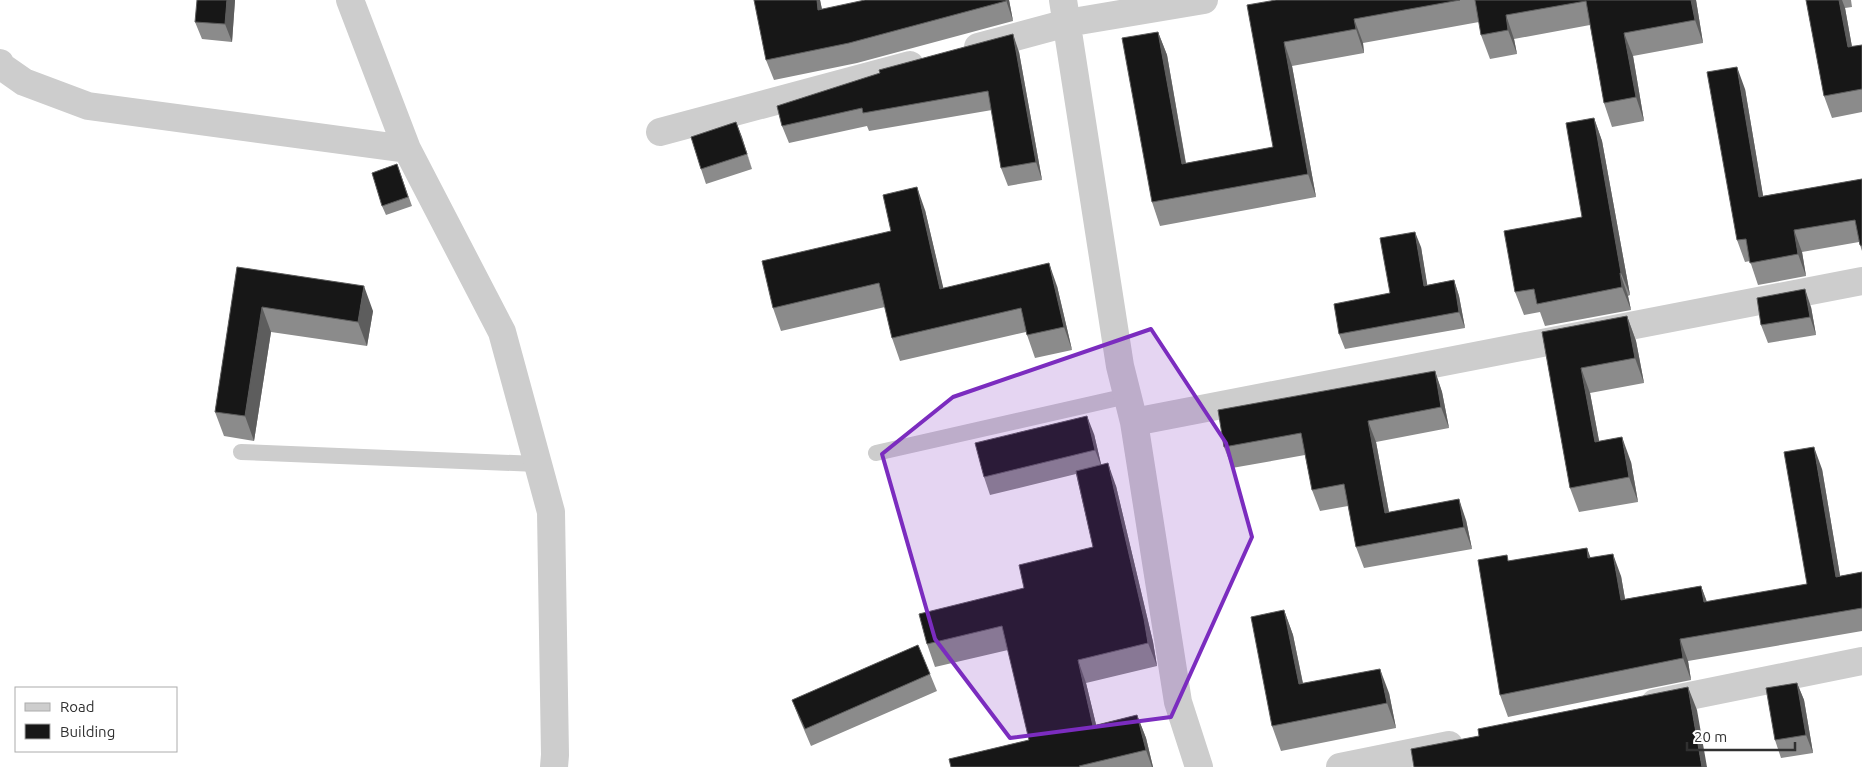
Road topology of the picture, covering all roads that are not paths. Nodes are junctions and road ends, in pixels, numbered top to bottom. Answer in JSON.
{"nodes":[{"id":1,"x":350,"y":0,"type":"edge"},
{"id":2,"x":1204,"y":0,"type":"edge"},
{"id":3,"x":1065,"y":12,"type":"edge"},
{"id":4,"x":0,"y":63,"type":"edge"},
{"id":5,"x":660,"y":132,"type":"dead end"},
{"id":6,"x":407,"y":149,"type":"junction"},
{"id":7,"x":1862,"y":281,"type":"edge"},
{"id":8,"x":1131,"y":409,"type":"junction"},
{"id":9,"x":241,"y":452,"type":"dead end"},
{"id":10,"x":876,"y":453,"type":"dead end"},
{"id":11,"x":538,"y":464,"type":"junction"},
{"id":12,"x":1862,"y":661,"type":"edge"},
{"id":13,"x":1630,"y":708,"type":"edge"},
{"id":14,"x":1475,"y":740,"type":"edge"},
{"id":15,"x":554,"y":767,"type":"edge"},
{"id":16,"x":1199,"y":767,"type":"edge"},
{"id":17,"x":1340,"y":767,"type":"edge"}],
"edges":[{"from":1,"to":6,"type":"street"},
{"from":2,"to":3,"type":"street"},
{"from":3,"to":5,"type":"street"},
{"from":3,"to":8,"type":"street"},
{"from":4,"to":6,"type":"street"},
{"from":6,"to":11,"type":"street"},
{"from":7,"to":8,"type":"street"},
{"from":8,"to":10,"type":"lane"},
{"from":8,"to":16,"type":"street"},
{"from":9,"to":11,"type":"lane"},
{"from":11,"to":15,"type":"street"},
{"from":12,"to":13,"type":"street"},
{"from":14,"to":17,"type":"street"}]}
